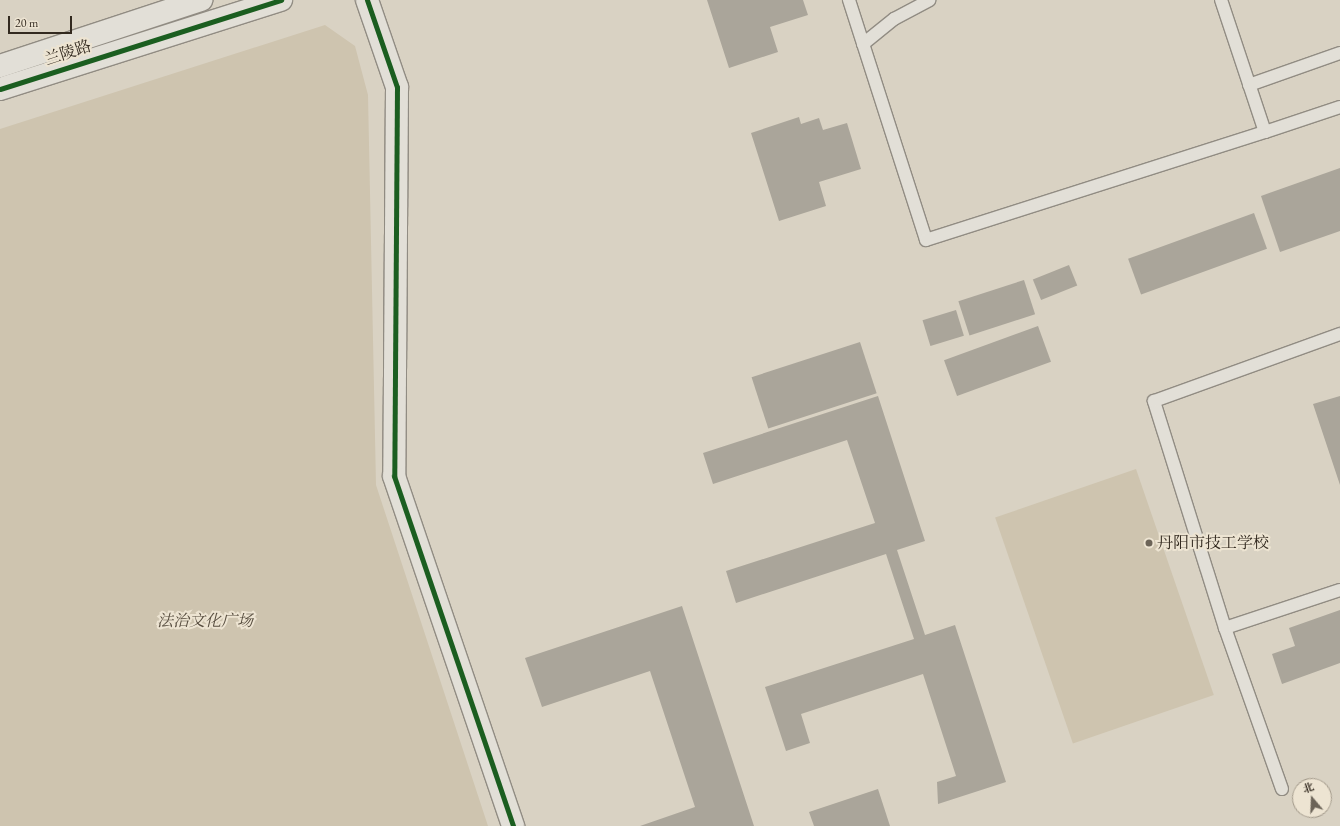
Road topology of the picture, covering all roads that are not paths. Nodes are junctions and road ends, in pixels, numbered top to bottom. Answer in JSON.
{"nodes":[{"id":1,"x":201,"y":0,"type":"edge"},
{"id":2,"x":281,"y":0,"type":"edge"},
{"id":3,"x":367,"y":0,"type":"edge"},
{"id":4,"x":849,"y":0,"type":"edge"},
{"id":5,"x":929,"y":0,"type":"edge"},
{"id":6,"x":1221,"y":0,"type":"edge"},
{"id":7,"x":863,"y":44,"type":"junction"},
{"id":8,"x":1340,"y":53,"type":"edge"},
{"id":9,"x":0,"y":66,"type":"edge"},
{"id":10,"x":1249,"y":85,"type":"junction"},
{"id":11,"x":0,"y":89,"type":"edge"},
{"id":12,"x":1340,"y":107,"type":"edge"},
{"id":13,"x":1265,"y":132,"type":"junction"},
{"id":14,"x":1340,"y":334,"type":"edge"},
{"id":15,"x":1340,"y":590,"type":"edge"},
{"id":16,"x":1225,"y":628,"type":"junction"},
{"id":17,"x":1282,"y":789,"type":"dead end"},
{"id":18,"x":513,"y":826,"type":"edge"}],
"edges":[{"from":1,"to":9,"type":"street","name":"兰陵路"},
{"from":2,"to":11,"type":"street","name":"兰陵路"},
{"from":3,"to":18,"type":"street"},
{"from":4,"to":7,"type":"lane"},
{"from":5,"to":7,"type":"lane"},
{"from":6,"to":10,"type":"lane"},
{"from":7,"to":13,"type":"lane"},
{"from":8,"to":10,"type":"lane"},
{"from":10,"to":13,"type":"lane"},
{"from":12,"to":13,"type":"lane"},
{"from":14,"to":16,"type":"lane"},
{"from":15,"to":16,"type":"lane"},
{"from":16,"to":17,"type":"lane"}]}
